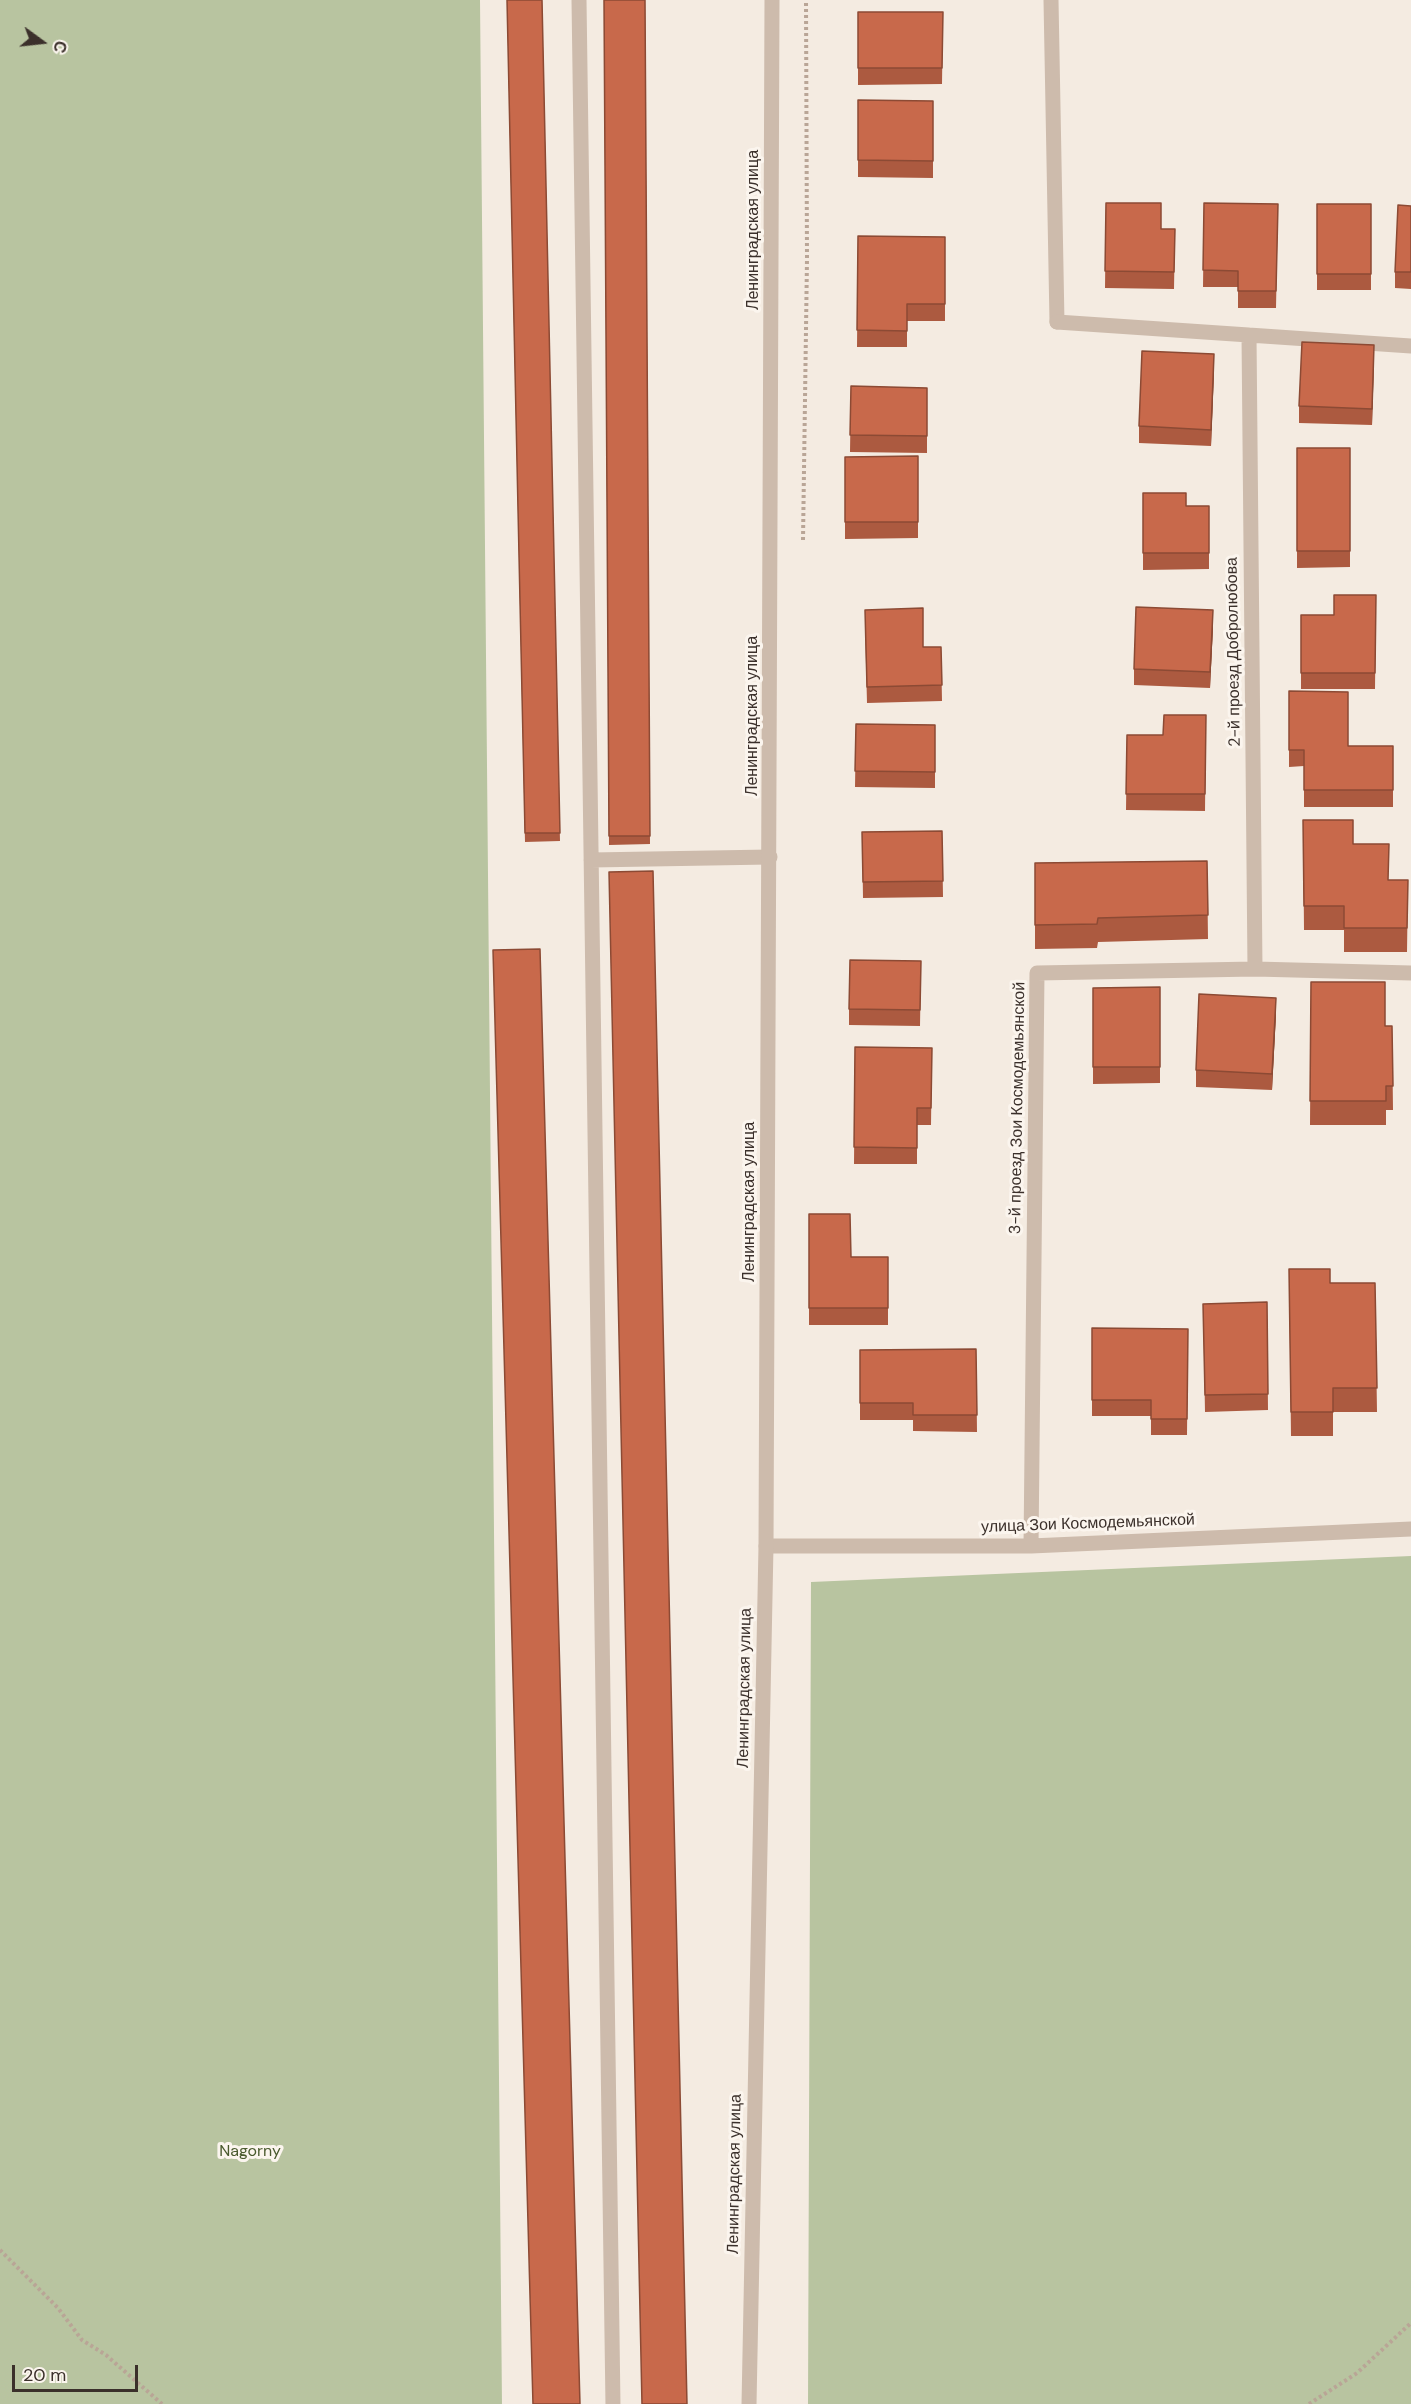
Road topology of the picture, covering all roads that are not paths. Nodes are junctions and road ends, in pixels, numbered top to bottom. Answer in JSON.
{"nodes":[{"id":1,"x":579,"y":0,"type":"edge"},
{"id":2,"x":772,"y":0,"type":"edge"},
{"id":3,"x":1051,"y":0,"type":"edge"},
{"id":4,"x":1249,"y":335,"type":"junction"},
{"id":5,"x":1411,"y":346,"type":"edge"},
{"id":6,"x":770,"y":857,"type":"junction"},
{"id":7,"x":591,"y":860,"type":"junction"},
{"id":8,"x":1255,"y":969,"type":"junction"},
{"id":9,"x":1411,"y":973,"type":"edge"},
{"id":10,"x":1411,"y":1528,"type":"edge"},
{"id":11,"x":766,"y":1546,"type":"junction"},
{"id":12,"x":1031,"y":1546,"type":"junction"},
{"id":13,"x":613,"y":2404,"type":"edge"},
{"id":14,"x":749,"y":2404,"type":"edge"}],
"edges":[{"from":1,"to":7,"type":"street"},
{"from":2,"to":6,"type":"street","name":"Ленинградская улица"},
{"from":3,"to":4,"type":"street"},
{"from":4,"to":5,"type":"street"},
{"from":4,"to":8,"type":"street","name":"2-й проезд Добролюбова"},
{"from":6,"to":7,"type":"street"},
{"from":6,"to":11,"type":"street","name":"Ленинградская улица"},
{"from":7,"to":13,"type":"street"},
{"from":8,"to":9,"type":"street","name":"3-й проезд Зои Космодемьянской"},
{"from":8,"to":12,"type":"street","name":"3-й проезд Зои Космодемьянской"},
{"from":10,"to":12,"type":"street","name":"улица Зои Космодемьянской"},
{"from":11,"to":12,"type":"street","name":"улица Зои Космодемьянской"},
{"from":11,"to":14,"type":"street","name":"Ленинградская улица"}]}
